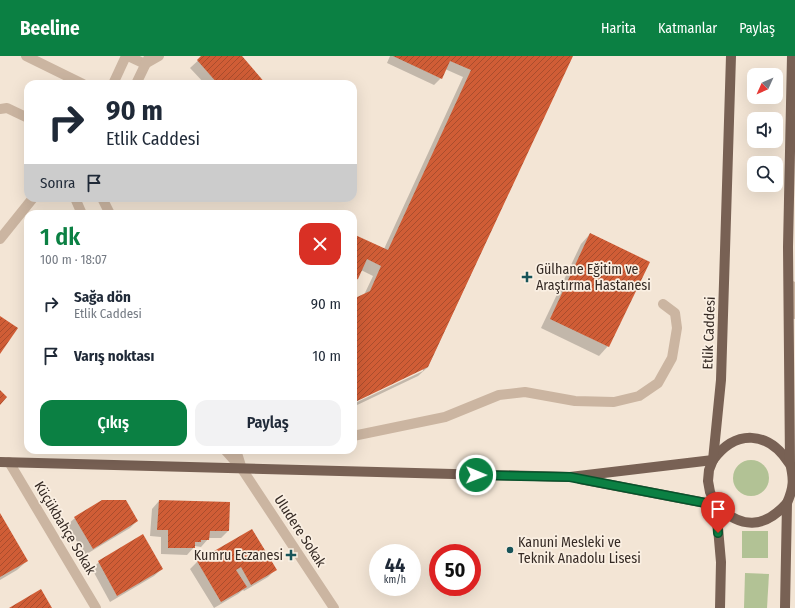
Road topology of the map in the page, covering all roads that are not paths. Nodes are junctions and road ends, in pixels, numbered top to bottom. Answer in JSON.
{"nodes":[{"id":1,"x":26,"y":56,"type":"edge"},
{"id":2,"x":127,"y":56,"type":"edge"},
{"id":3,"x":159,"y":56,"type":"edge"},
{"id":4,"x":731,"y":56,"type":"edge"},
{"id":5,"x":792,"y":56,"type":"edge"},
{"id":6,"x":147,"y":60,"type":"edge"},
{"id":7,"x":75,"y":80,"type":"edge"},
{"id":8,"x":115,"y":80,"type":"edge"},
{"id":9,"x":138,"y":80,"type":"edge"},
{"id":10,"x":2,"y":107,"type":"edge"},
{"id":11,"x":24,"y":116,"type":"edge"},
{"id":12,"x":30,"y":202,"type":"edge"},
{"id":13,"x":0,"y":239,"type":"edge"},
{"id":14,"x":788,"y":247,"type":"junction"},
{"id":15,"x":663,"y":304,"type":"dead end"},
{"id":16,"x":795,"y":314,"type":"edge"},
{"id":17,"x":357,"y":435,"type":"edge"},
{"id":18,"x":229,"y":454,"type":"edge"},
{"id":19,"x":237,"y":454,"type":"edge"},
{"id":20,"x":713,"y":460,"type":"junction"},
{"id":21,"x":5,"y":462,"type":"edge"},
{"id":22,"x":790,"y":463,"type":"junction"},
{"id":23,"x":242,"y":469,"type":"junction"},
{"id":24,"x":570,"y":477,"type":"junction"},
{"id":25,"x":787,"y":503,"type":"junction"},
{"id":26,"x":716,"y":505,"type":"junction"},
{"id":27,"x":96,"y":608,"type":"edge"},
{"id":28,"x":334,"y":608,"type":"edge"},
{"id":29,"x":720,"y":608,"type":"edge"},
{"id":30,"x":785,"y":608,"type":"edge"}],
"edges":[{"from":1,"to":7,"type":"street"},
{"from":2,"to":6,"type":"street"},
{"from":2,"to":8,"type":"street"},
{"from":3,"to":6,"type":"street"},
{"from":4,"to":20,"type":"main road","name":"Etlik Caddesi"},
{"from":5,"to":14,"type":"main road"},
{"from":6,"to":9,"type":"street"},
{"from":10,"to":11,"type":"street"},
{"from":12,"to":13,"type":"street"},
{"from":14,"to":16,"type":"street"},
{"from":14,"to":22,"type":"main road"},
{"from":15,"to":17,"type":"street"},
{"from":18,"to":23,"type":"street"},
{"from":19,"to":23,"type":"street"},
{"from":20,"to":22,"type":"main road"},
{"from":20,"to":24,"type":"main road"},
{"from":20,"to":26,"type":"main road","name":"Etlik Caddesi"},
{"from":21,"to":23,"type":"main road"},
{"from":21,"to":27,"type":"street","name":"Küçükbahçe Sokak"},
{"from":22,"to":25,"type":"main road"},
{"from":23,"to":24,"type":"main road"},
{"from":23,"to":28,"type":"street","name":"Uludere Sokak"},
{"from":24,"to":26,"type":"main road"},
{"from":25,"to":26,"type":"main road"},
{"from":25,"to":30,"type":"main road"},
{"from":26,"to":29,"type":"main road","name":"Etlik Caddesi"}]}
